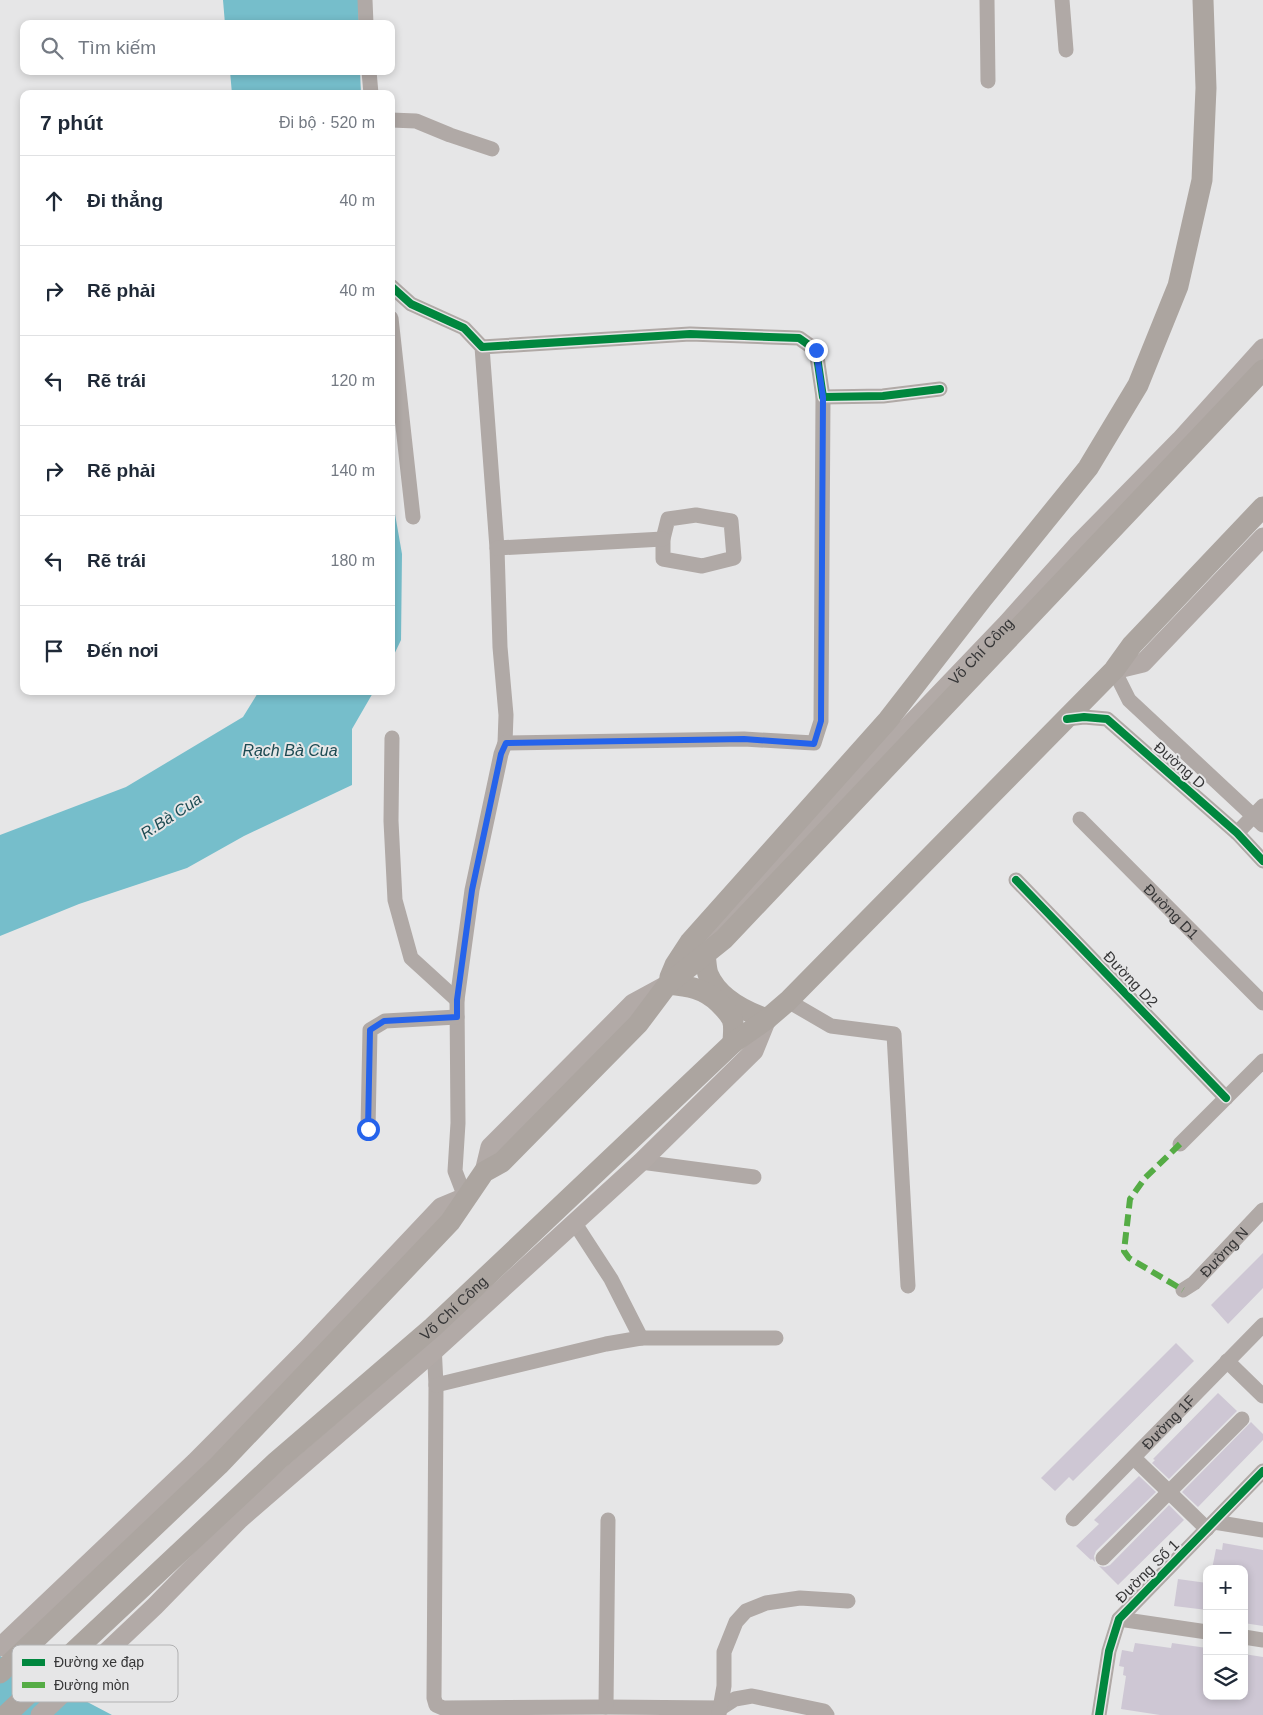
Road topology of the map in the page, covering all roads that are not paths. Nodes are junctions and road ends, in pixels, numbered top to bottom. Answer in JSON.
{"nodes":[{"id":1,"x":365,"y":0,"type":"edge"},
{"id":2,"x":987,"y":0,"type":"edge"},
{"id":3,"x":1062,"y":0,"type":"edge"},
{"id":4,"x":1203,"y":0,"type":"edge"},
{"id":5,"x":366,"y":20,"type":"edge"},
{"id":6,"x":1066,"y":50,"type":"dead end"},
{"id":7,"x":369,"y":75,"type":"edge"},
{"id":8,"x":988,"y":81,"type":"dead end"},
{"id":9,"x":371,"y":90,"type":"edge"},
{"id":10,"x":395,"y":120,"type":"edge"},
{"id":11,"x":492,"y":149,"type":"dead end"},
{"id":12,"x":395,"y":290,"type":"edge"},
{"id":13,"x":482,"y":347,"type":"junction"},
{"id":14,"x":1263,"y":348,"type":"edge"},
{"id":15,"x":395,"y":356,"type":"edge"},
{"id":16,"x":1263,"y":370,"type":"edge"},
{"id":17,"x":940,"y":389,"type":"dead end"},
{"id":18,"x":823,"y":397,"type":"junction"},
{"id":19,"x":1263,"y":507,"type":"edge"},
{"id":20,"x":412,"y":517,"type":"dead end"},
{"id":21,"x":1263,"y":537,"type":"edge"},
{"id":22,"x":663,"y":539,"type":"junction"},
{"id":23,"x":497,"y":548,"type":"junction"},
{"id":24,"x":1114,"y":670,"type":"junction"},
{"id":25,"x":1067,"y":719,"type":"junction"},
{"id":26,"x":392,"y":738,"type":"dead end"},
{"id":27,"x":506,"y":743,"type":"junction"},
{"id":28,"x":1260,"y":816,"type":"edge"},
{"id":29,"x":1080,"y":819,"type":"dead end"},
{"id":30,"x":1237,"y":833,"type":"junction"},
{"id":31,"x":1263,"y":861,"type":"edge"},
{"id":32,"x":1016,"y":880,"type":"dead end"},
{"id":33,"x":705,"y":954,"type":"junction"},
{"id":34,"x":668,"y":984,"type":"junction"},
{"id":35,"x":457,"y":1000,"type":"junction"},
{"id":36,"x":788,"y":1001,"type":"junction"},
{"id":37,"x":1263,"y":1003,"type":"edge"},
{"id":38,"x":457,"y":1017,"type":"junction"},
{"id":39,"x":767,"y":1019,"type":"junction"},
{"id":40,"x":733,"y":1043,"type":"junction"},
{"id":41,"x":1263,"y":1061,"type":"edge"},
{"id":42,"x":1226,"y":1098,"type":"junction"},
{"id":43,"x":368,"y":1129,"type":"dead end"},
{"id":44,"x":1180,"y":1144,"type":"dead end"},
{"id":45,"x":626,"y":1145,"type":"junction"},
{"id":46,"x":642,"y":1162,"type":"junction"},
{"id":47,"x":754,"y":1178,"type":"dead end"},
{"id":48,"x":465,"y":1197,"type":"junction"},
{"id":49,"x":1263,"y":1210,"type":"edge"},
{"id":50,"x":568,"y":1213,"type":"junction"},
{"id":51,"x":908,"y":1286,"type":"dead end"},
{"id":52,"x":1183,"y":1290,"type":"dead end"},
{"id":53,"x":1263,"y":1325,"type":"edge"},
{"id":54,"x":433,"y":1328,"type":"junction"},
{"id":55,"x":642,"y":1338,"type":"junction"},
{"id":56,"x":776,"y":1338,"type":"dead end"},
{"id":57,"x":434,"y":1351,"type":"junction"},
{"id":58,"x":1227,"y":1361,"type":"junction"},
{"id":59,"x":436,"y":1385,"type":"junction"},
{"id":60,"x":1263,"y":1396,"type":"edge"},
{"id":61,"x":1242,"y":1419,"type":"dead end"},
{"id":62,"x":1134,"y":1458,"type":"junction"},
{"id":63,"x":1263,"y":1472,"type":"edge"},
{"id":64,"x":1169,"y":1492,"type":"junction"},
{"id":65,"x":1073,"y":1519,"type":"dead end"},
{"id":66,"x":608,"y":1520,"type":"dead end"},
{"id":67,"x":1211,"y":1526,"type":"junction"},
{"id":68,"x":1263,"y":1530,"type":"edge"},
{"id":69,"x":1103,"y":1558,"type":"dead end"},
{"id":70,"x":89,"y":1576,"type":"junction"},
{"id":71,"x":848,"y":1601,"type":"dead end"},
{"id":72,"x":1119,"y":1619,"type":"junction"},
{"id":73,"x":1203,"y":1631,"type":"edge"},
{"id":74,"x":1248,"y":1638,"type":"edge"},
{"id":75,"x":1263,"y":1640,"type":"edge"},
{"id":76,"x":25,"y":1645,"type":"edge"},
{"id":77,"x":80,"y":1645,"type":"edge"},
{"id":78,"x":114,"y":1645,"type":"edge"},
{"id":79,"x":0,"y":1647,"type":"edge"},
{"id":80,"x":12,"y":1659,"type":"edge"},
{"id":81,"x":0,"y":1672,"type":"edge"},
{"id":82,"x":20,"y":1702,"type":"edge"},
{"id":83,"x":54,"y":1702,"type":"edge"},
{"id":84,"x":606,"y":1706,"type":"junction"},
{"id":85,"x":436,"y":1710,"type":"edge"},
{"id":86,"x":720,"y":1712,"type":"edge"},
{"id":87,"x":6,"y":1715,"type":"edge"},
{"id":88,"x":40,"y":1715,"type":"edge"},
{"id":89,"x":827,"y":1715,"type":"edge"},
{"id":90,"x":1099,"y":1715,"type":"edge"}],
"edges":[{"from":1,"to":5,"type":"street"},
{"from":2,"to":8,"type":"street"},
{"from":3,"to":6,"type":"street"},
{"from":4,"to":34,"type":"highway"},
{"from":7,"to":9,"type":"street"},
{"from":10,"to":11,"type":"street"},
{"from":12,"to":13,"type":"street"},
{"from":13,"to":18,"type":"street"},
{"from":13,"to":23,"type":"street"},
{"from":14,"to":33,"type":"main road","name":"Võ Chí Công"},
{"from":15,"to":20,"type":"street"},
{"from":16,"to":33,"type":"highway","name":"Võ Chí Công"},
{"from":17,"to":18,"type":"street"},
{"from":18,"to":27,"type":"street"},
{"from":19,"to":24,"type":"highway","name":"Võ Chí Công"},
{"from":21,"to":24,"type":"main road"},
{"from":22,"to":22,"type":"street"},
{"from":22,"to":23,"type":"street"},
{"from":23,"to":27,"type":"street"},
{"from":24,"to":25,"type":"highway","name":"Võ Chí Công"},
{"from":24,"to":28,"type":"street","name":"Đường D"},
{"from":25,"to":30,"type":"street","name":"Đường D"},
{"from":25,"to":36,"type":"highway","name":"Võ Chí Công"},
{"from":26,"to":35,"type":"street"},
{"from":27,"to":35,"type":"street"},
{"from":28,"to":30,"type":"street"},
{"from":29,"to":37,"type":"street","name":"Đường D1"},
{"from":30,"to":31,"type":"street","name":"Đường D"},
{"from":32,"to":42,"type":"street","name":"Đường D2"},
{"from":33,"to":34,"type":"highway","name":"Võ Chí Công"},
{"from":33,"to":39,"type":"highway"},
{"from":34,"to":40,"type":"highway"},
{"from":34,"to":48,"type":"highway","name":"Võ Chí Công"},
{"from":35,"to":38,"type":"street"},
{"from":36,"to":39,"type":"highway","name":"Võ Chí Công"},
{"from":36,"to":51,"type":"street"},
{"from":38,"to":43,"type":"street"},
{"from":38,"to":48,"type":"street"},
{"from":39,"to":40,"type":"highway","name":"Võ Chí Công"},
{"from":39,"to":46,"type":"main road","name":"Võ Chí Công"},
{"from":40,"to":45,"type":"highway","name":"Võ Chí Công"},
{"from":41,"to":42,"type":"street"},
{"from":42,"to":44,"type":"street"},
{"from":45,"to":46,"type":"main road"},
{"from":45,"to":50,"type":"highway","name":"Võ Chí Công"},
{"from":46,"to":47,"type":"street"},
{"from":46,"to":50,"type":"main road","name":"Võ Chí Công"},
{"from":48,"to":70,"type":"highway","name":"Võ Chí Công"},
{"from":49,"to":52,"type":"street","name":"Đường N"},
{"from":50,"to":54,"type":"highway","name":"Võ Chí Công"},
{"from":50,"to":55,"type":"street"},
{"from":50,"to":57,"type":"main road","name":"Võ Chí Công"},
{"from":53,"to":58,"type":"street","name":"Đường 1F"},
{"from":54,"to":57,"type":"street"},
{"from":54,"to":77,"type":"highway","name":"Võ Chí Công"},
{"from":55,"to":56,"type":"street"},
{"from":55,"to":59,"type":"street"},
{"from":57,"to":59,"type":"street"},
{"from":57,"to":78,"type":"main road","name":"Võ Chí Công"},
{"from":58,"to":60,"type":"street"},
{"from":58,"to":62,"type":"street","name":"Đường 1F"},
{"from":59,"to":85,"type":"street"},
{"from":61,"to":64,"type":"street"},
{"from":62,"to":64,"type":"street"},
{"from":62,"to":65,"type":"street","name":"Đường 1F"},
{"from":63,"to":67,"type":"street","name":"Đường Số 1"},
{"from":64,"to":67,"type":"street"},
{"from":64,"to":69,"type":"street"},
{"from":66,"to":84,"type":"street"},
{"from":67,"to":68,"type":"street"},
{"from":67,"to":72,"type":"street","name":"Đường Số 1"},
{"from":70,"to":76,"type":"highway","name":"Võ Chí Công"},
{"from":70,"to":79,"type":"main road"},
{"from":71,"to":86,"type":"street"},
{"from":72,"to":73,"type":"street"},
{"from":72,"to":90,"type":"street","name":"Đường Số 1"},
{"from":74,"to":75,"type":"street"},
{"from":80,"to":81,"type":"highway","name":"Võ Chí Công"},
{"from":82,"to":87,"type":"highway","name":"Võ Chí Công"},
{"from":83,"to":88,"type":"main road","name":"Võ Chí Công"},
{"from":84,"to":85,"type":"street"},
{"from":84,"to":86,"type":"street"},
{"from":86,"to":89,"type":"street"}]}
